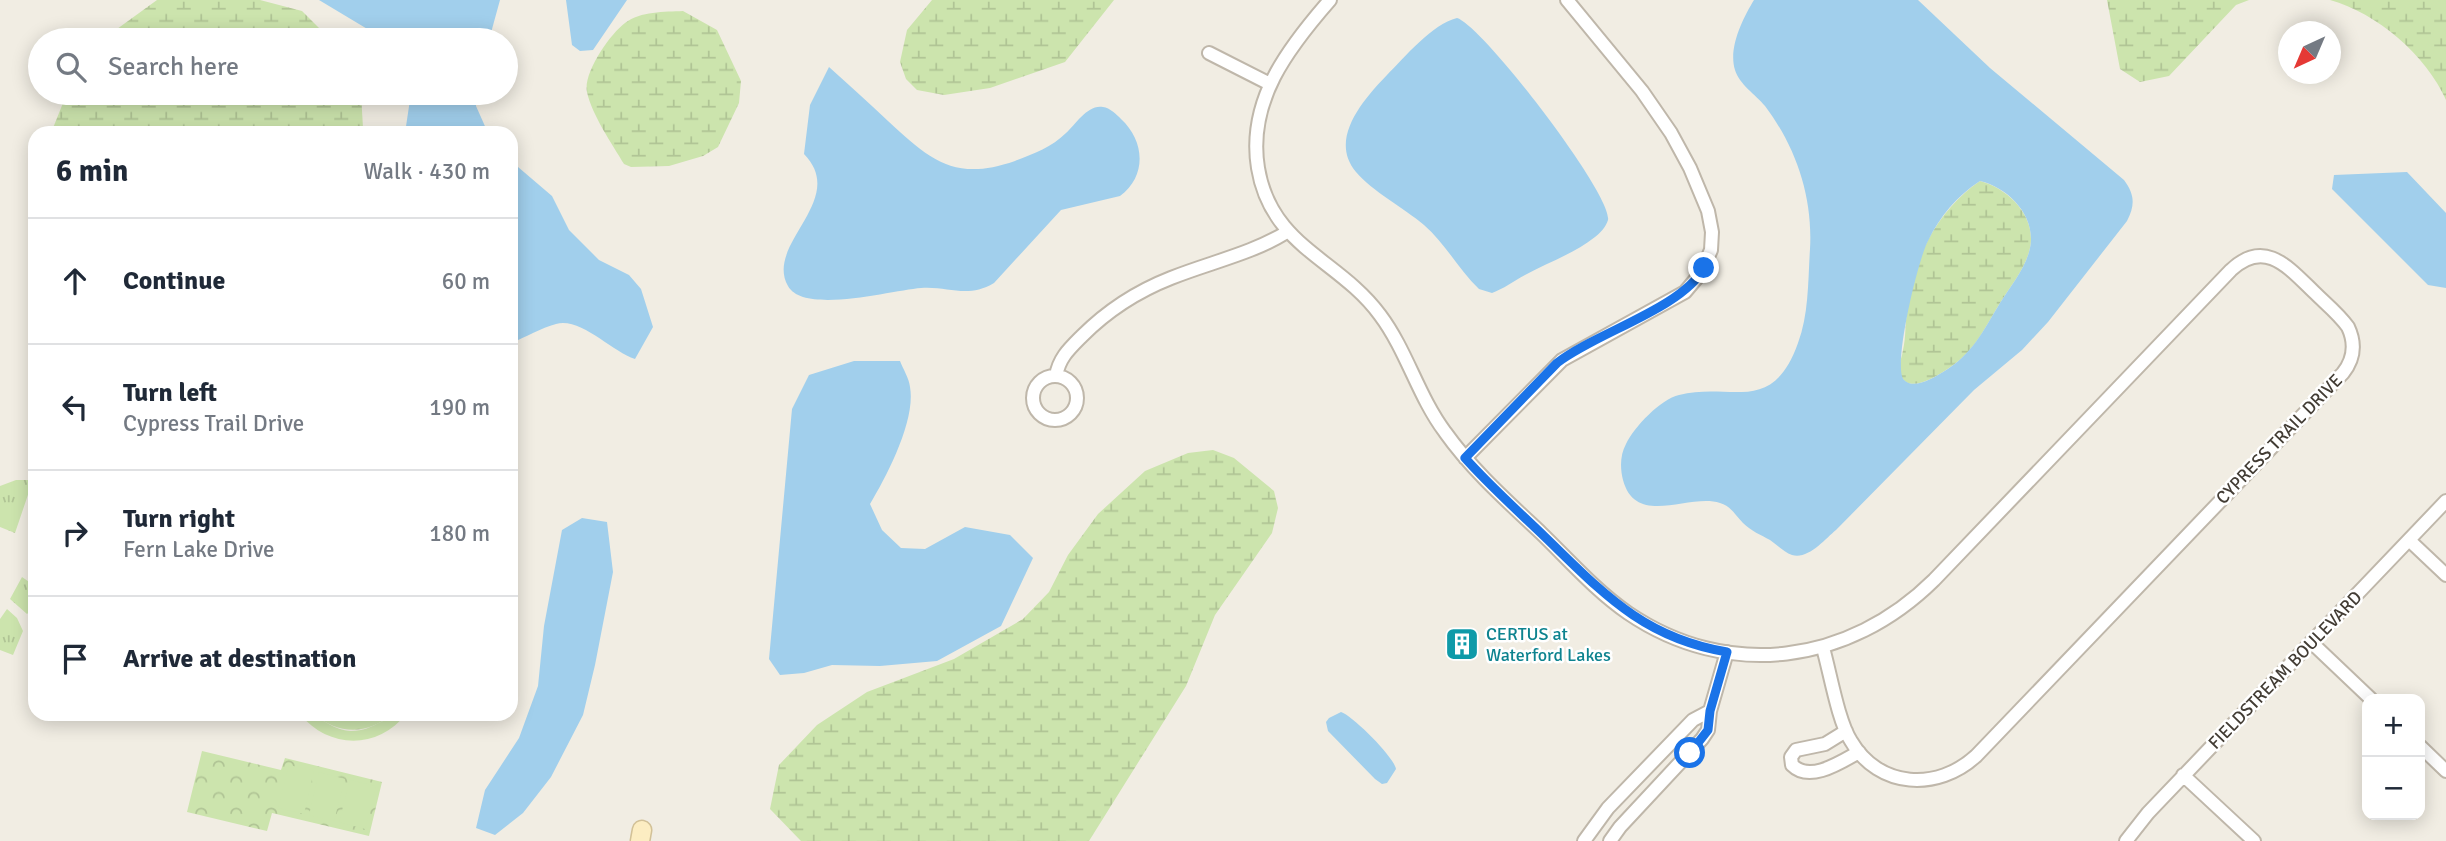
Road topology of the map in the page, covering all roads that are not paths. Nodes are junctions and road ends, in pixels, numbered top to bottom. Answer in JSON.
{"nodes":[{"id":1,"x":1330,"y":0,"type":"edge"},
{"id":2,"x":1567,"y":0,"type":"edge"},
{"id":3,"x":1209,"y":53,"type":"dead end"},
{"id":4,"x":1270,"y":84,"type":"junction"},
{"id":5,"x":1287,"y":232,"type":"junction"},
{"id":6,"x":1056,"y":376,"type":"dead end"},
{"id":7,"x":1465,"y":458,"type":"junction"},
{"id":8,"x":2446,"y":501,"type":"edge"},
{"id":9,"x":2409,"y":540,"type":"junction"},
{"id":10,"x":2446,"y":575,"type":"edge"},
{"id":11,"x":2311,"y":642,"type":"junction"},
{"id":12,"x":1823,"y":648,"type":"junction"},
{"id":13,"x":1727,"y":652,"type":"junction"},
{"id":14,"x":2366,"y":694,"type":"edge"},
{"id":15,"x":1710,"y":711,"type":"junction"},
{"id":16,"x":1846,"y":731,"type":"junction"},
{"id":17,"x":2425,"y":751,"type":"edge"},
{"id":18,"x":1858,"y":752,"type":"junction"},
{"id":19,"x":1653,"y":761,"type":"junction"},
{"id":20,"x":2446,"y":771,"type":"edge"},
{"id":21,"x":1668,"y":775,"type":"junction"},
{"id":22,"x":2183,"y":775,"type":"junction"},
{"id":23,"x":1584,"y":841,"type":"edge"},
{"id":24,"x":1610,"y":841,"type":"edge"},
{"id":25,"x":2126,"y":841,"type":"edge"},
{"id":26,"x":2254,"y":841,"type":"edge"}],
"edges":[{"from":1,"to":4,"type":"street","name":"CYPRESS TRAIL DRIVE"},
{"from":2,"to":7,"type":"street"},
{"from":3,"to":4,"type":"street"},
{"from":4,"to":5,"type":"street","name":"CYPRESS TRAIL DRIVE"},
{"from":5,"to":6,"type":"street"},
{"from":5,"to":7,"type":"street","name":"CYPRESS TRAIL DRIVE"},
{"from":7,"to":13,"type":"street","name":"CYPRESS TRAIL DRIVE"},
{"from":8,"to":9,"type":"street","name":"FIELDSTREAM BOULEVARD"},
{"from":9,"to":10,"type":"street"},
{"from":9,"to":11,"type":"street","name":"FIELDSTREAM BOULEVARD"},
{"from":11,"to":14,"type":"street"},
{"from":11,"to":22,"type":"street","name":"FIELDSTREAM BOULEVARD"},
{"from":12,"to":13,"type":"street","name":"CYPRESS TRAIL DRIVE"},
{"from":12,"to":16,"type":"street","name":"CYPRESS TRAIL DRIVE"},
{"from":12,"to":18,"type":"street","name":"CYPRESS TRAIL DRIVE"},
{"from":13,"to":15,"type":"street"},
{"from":15,"to":19,"type":"street"},
{"from":15,"to":21,"type":"street"},
{"from":16,"to":18,"type":"street","name":"CYPRESS TRAIL DRIVE"},
{"from":16,"to":18,"type":"street"},
{"from":17,"to":20,"type":"street"},
{"from":19,"to":21,"type":"street"},
{"from":19,"to":23,"type":"street"},
{"from":21,"to":24,"type":"street"},
{"from":22,"to":25,"type":"street","name":"FIELDSTREAM BOULEVARD"},
{"from":22,"to":26,"type":"street"}]}
